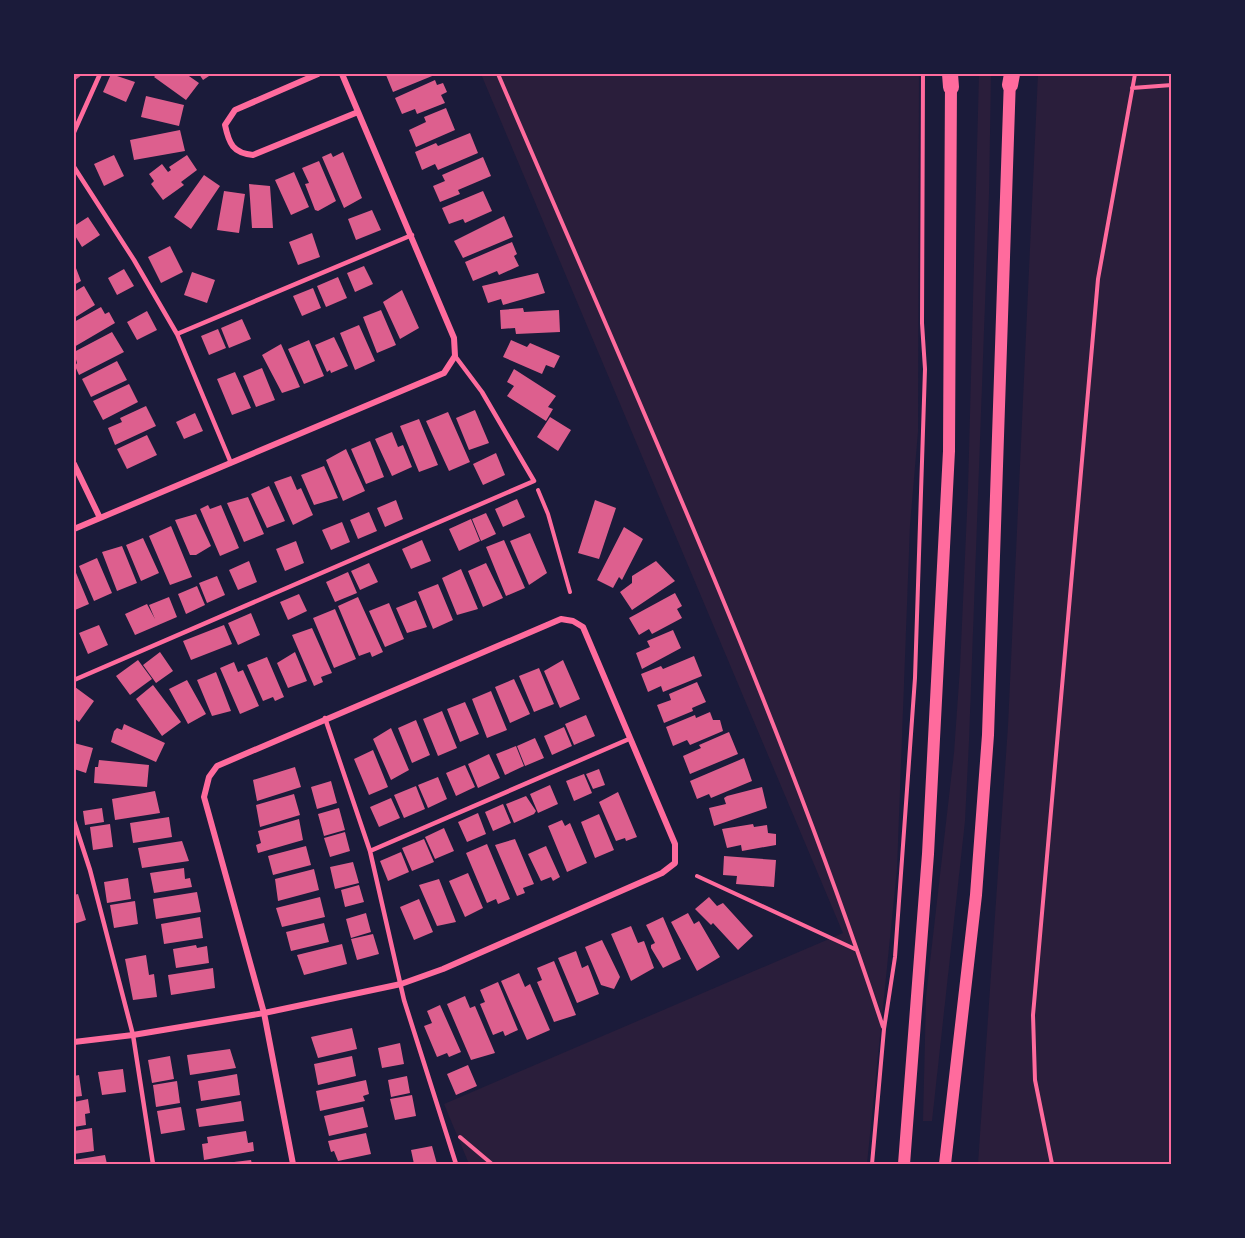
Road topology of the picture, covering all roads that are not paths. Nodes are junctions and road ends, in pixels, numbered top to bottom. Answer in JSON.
{"nodes":[{"id":1,"x":100,"y":74,"type":"edge"},
{"id":2,"x":318,"y":74,"type":"edge"},
{"id":3,"x":342,"y":74,"type":"edge"},
{"id":4,"x":1011,"y":77,"type":"edge"},
{"id":5,"x":951,"y":78,"type":"edge"},
{"id":6,"x":358,"y":112,"type":"junction"},
{"id":7,"x":74,"y":132,"type":"edge"},
{"id":8,"x":74,"y":166,"type":"edge"},
{"id":9,"x":412,"y":235,"type":"junction"},
{"id":10,"x":177,"y":334,"type":"junction"},
{"id":11,"x":455,"y":356,"type":"junction"},
{"id":12,"x":231,"y":463,"type":"junction"},
{"id":13,"x":74,"y":464,"type":"edge"},
{"id":14,"x":100,"y":518,"type":"junction"},
{"id":15,"x":74,"y":529,"type":"edge"},
{"id":16,"x":74,"y":680,"type":"edge"},
{"id":17,"x":326,"y":718,"type":"junction"},
{"id":18,"x":629,"y":740,"type":"junction"},
{"id":19,"x":74,"y":821,"type":"edge"},
{"id":20,"x":370,"y":851,"type":"junction"},
{"id":21,"x":401,"y":984,"type":"junction"},
{"id":22,"x":264,"y":1013,"type":"junction"},
{"id":23,"x":133,"y":1035,"type":"junction"},
{"id":24,"x":74,"y":1042,"type":"edge"},
{"id":25,"x":153,"y":1164,"type":"edge"},
{"id":26,"x":293,"y":1164,"type":"edge"},
{"id":27,"x":456,"y":1164,"type":"edge"},
{"id":28,"x":904,"y":1164,"type":"edge"},
{"id":29,"x":945,"y":1164,"type":"edge"}],
"edges":[{"from":1,"to":7,"type":"lane"},
{"from":2,"to":6,"type":"street"},
{"from":3,"to":6,"type":"street"},
{"from":4,"to":29,"type":"main road"},
{"from":5,"to":28,"type":"main road"},
{"from":6,"to":9,"type":"street"},
{"from":8,"to":10,"type":"lane"},
{"from":9,"to":10,"type":"lane"},
{"from":9,"to":11,"type":"street"},
{"from":10,"to":12,"type":"lane"},
{"from":11,"to":12,"type":"street"},
{"from":11,"to":16,"type":"lane"},
{"from":12,"to":14,"type":"street"},
{"from":13,"to":14,"type":"street"},
{"from":14,"to":15,"type":"street"},
{"from":17,"to":18,"type":"street"},
{"from":17,"to":20,"type":"lane"},
{"from":17,"to":22,"type":"street"},
{"from":18,"to":20,"type":"lane"},
{"from":18,"to":21,"type":"street"},
{"from":19,"to":23,"type":"lane"},
{"from":20,"to":21,"type":"lane"},
{"from":21,"to":22,"type":"street"},
{"from":21,"to":27,"type":"lane"},
{"from":22,"to":23,"type":"street"},
{"from":22,"to":26,"type":"street"},
{"from":23,"to":24,"type":"street"},
{"from":23,"to":25,"type":"lane"}]}
